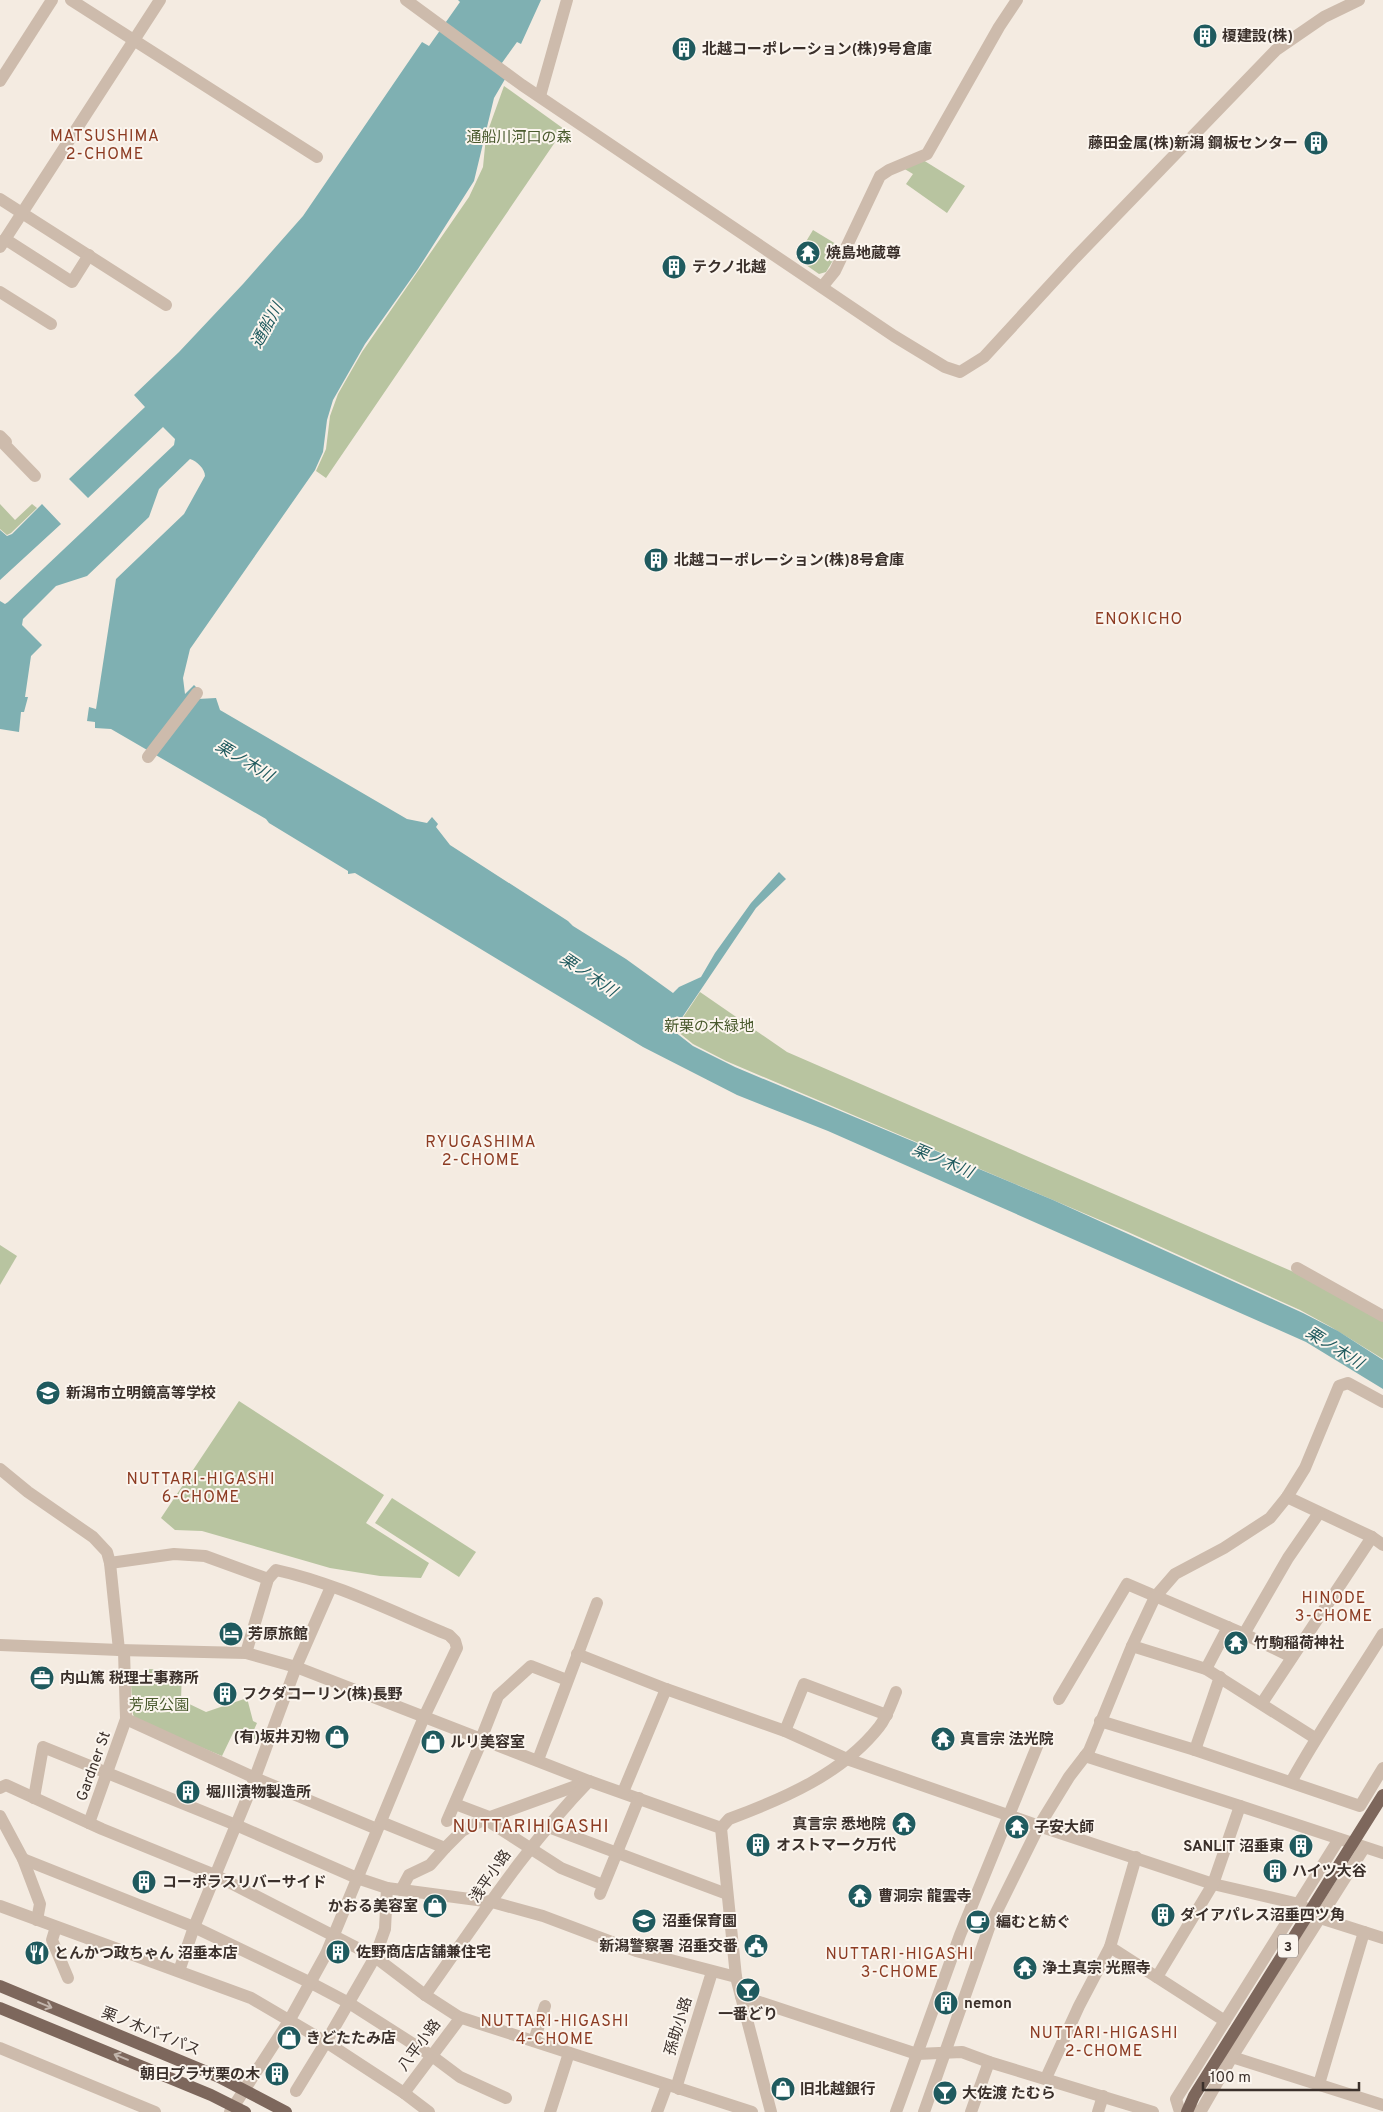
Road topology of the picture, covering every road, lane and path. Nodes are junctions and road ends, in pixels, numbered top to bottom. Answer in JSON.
{"nodes":[{"id":1,"x":52,"y":0,"type":"edge"},
{"id":2,"x":71,"y":0,"type":"edge"},
{"id":3,"x":160,"y":0,"type":"edge"},
{"id":4,"x":567,"y":0,"type":"edge"},
{"id":5,"x":1017,"y":0,"type":"edge"},
{"id":6,"x":1359,"y":0,"type":"edge"},
{"id":7,"x":410,"y":3,"type":"edge"},
{"id":8,"x":135,"y":40,"type":"junction"},
{"id":9,"x":0,"y":81,"type":"edge"},
{"id":10,"x":540,"y":96,"type":"junction"},
{"id":11,"x":317,"y":157,"type":"dead end"},
{"id":12,"x":0,"y":199,"type":"edge"},
{"id":13,"x":22,"y":213,"type":"junction"},
{"id":14,"x":3,"y":243,"type":"edge"},
{"id":15,"x":89,"y":255,"type":"junction"},
{"id":16,"x":822,"y":287,"type":"junction"},
{"id":17,"x":0,"y":292,"type":"edge"},
{"id":18,"x":166,"y":305,"type":"dead end"},
{"id":19,"x":51,"y":324,"type":"dead end"},
{"id":20,"x":0,"y":436,"type":"edge"},
{"id":21,"x":34,"y":476,"type":"dead end"},
{"id":22,"x":197,"y":693,"type":"dead end"},
{"id":23,"x":148,"y":757,"type":"dead end"},
{"id":24,"x":1297,"y":1268,"type":"dead end"},
{"id":25,"x":1383,"y":1316,"type":"edge"},
{"id":26,"x":1383,"y":1402,"type":"edge"},
{"id":27,"x":0,"y":1469,"type":"edge"},
{"id":28,"x":1287,"y":1497,"type":"junction"},
{"id":29,"x":1319,"y":1513,"type":"junction"},
{"id":30,"x":1372,"y":1537,"type":"junction"},
{"id":31,"x":1383,"y":1545,"type":"edge"},
{"id":32,"x":110,"y":1563,"type":"junction"},
{"id":33,"x":268,"y":1579,"type":"junction"},
{"id":34,"x":331,"y":1587,"type":"junction"},
{"id":35,"x":1155,"y":1597,"type":"junction"},
{"id":36,"x":597,"y":1602,"type":"dead end"},
{"id":37,"x":1228,"y":1627,"type":"junction"},
{"id":38,"x":1244,"y":1634,"type":"junction"},
{"id":39,"x":1383,"y":1634,"type":"edge"},
{"id":40,"x":0,"y":1645,"type":"edge"},
{"id":41,"x":1132,"y":1646,"type":"junction"},
{"id":42,"x":121,"y":1651,"type":"junction"},
{"id":43,"x":246,"y":1653,"type":"junction"},
{"id":44,"x":577,"y":1654,"type":"junction"},
{"id":45,"x":1292,"y":1658,"type":"junction"},
{"id":46,"x":296,"y":1667,"type":"junction"},
{"id":47,"x":1206,"y":1669,"type":"junction"},
{"id":48,"x":1220,"y":1677,"type":"junction"},
{"id":49,"x":567,"y":1680,"type":"junction"},
{"id":50,"x":666,"y":1688,"type":"junction"},
{"id":51,"x":896,"y":1692,"type":"dead end"},
{"id":52,"x":1059,"y":1699,"type":"dead end"},
{"id":53,"x":1262,"y":1703,"type":"junction"},
{"id":54,"x":887,"y":1715,"type":"junction"},
{"id":55,"x":424,"y":1717,"type":"junction"},
{"id":56,"x":126,"y":1719,"type":"junction"},
{"id":57,"x":1100,"y":1721,"type":"junction"},
{"id":58,"x":785,"y":1731,"type":"junction"},
{"id":59,"x":1315,"y":1738,"type":"junction"},
{"id":60,"x":481,"y":1739,"type":"junction"},
{"id":61,"x":1040,"y":1739,"type":"dead end"},
{"id":62,"x":1195,"y":1750,"type":"junction"},
{"id":63,"x":1085,"y":1756,"type":"junction"},
{"id":64,"x":538,"y":1760,"type":"junction"},
{"id":65,"x":847,"y":1760,"type":"junction"},
{"id":66,"x":1383,"y":1768,"type":"edge"},
{"id":67,"x":107,"y":1774,"type":"junction"},
{"id":68,"x":255,"y":1778,"type":"junction"},
{"id":69,"x":589,"y":1781,"type":"junction"},
{"id":70,"x":1291,"y":1782,"type":"junction"},
{"id":71,"x":0,"y":1788,"type":"edge"},
{"id":72,"x":624,"y":1792,"type":"junction"},
{"id":73,"x":1383,"y":1795,"type":"edge"},
{"id":74,"x":34,"y":1798,"type":"junction"},
{"id":75,"x":639,"y":1798,"type":"junction"},
{"id":76,"x":455,"y":1804,"type":"junction"},
{"id":77,"x":1240,"y":1806,"type":"junction"},
{"id":78,"x":0,"y":1816,"type":"edge"},
{"id":79,"x":1009,"y":1816,"type":"junction"},
{"id":80,"x":489,"y":1818,"type":"junction"},
{"id":81,"x":447,"y":1821,"type":"dead end"},
{"id":82,"x":89,"y":1823,"type":"junction"},
{"id":83,"x":236,"y":1825,"type":"junction"},
{"id":84,"x":379,"y":1826,"type":"junction"},
{"id":85,"x":548,"y":1826,"type":"junction"},
{"id":86,"x":1039,"y":1826,"type":"junction"},
{"id":87,"x":721,"y":1828,"type":"junction"},
{"id":88,"x":1339,"y":1839,"type":"junction"},
{"id":89,"x":445,"y":1848,"type":"junction"},
{"id":90,"x":529,"y":1848,"type":"junction"},
{"id":91,"x":1364,"y":1848,"type":"junction"},
{"id":92,"x":616,"y":1852,"type":"junction"},
{"id":93,"x":1383,"y":1854,"type":"edge"},
{"id":94,"x":1136,"y":1858,"type":"junction"},
{"id":95,"x":23,"y":1859,"type":"junction"},
{"id":96,"x":215,"y":1875,"type":"junction"},
{"id":97,"x":357,"y":1878,"type":"junction"},
{"id":98,"x":1213,"y":1884,"type":"junction"},
{"id":99,"x":387,"y":1888,"type":"junction"},
{"id":100,"x":401,"y":1890,"type":"junction"},
{"id":101,"x":727,"y":1894,"type":"junction"},
{"id":102,"x":492,"y":1902,"type":"junction"},
{"id":103,"x":1299,"y":1904,"type":"junction"},
{"id":104,"x":0,"y":1906,"type":"edge"},
{"id":105,"x":1320,"y":1918,"type":"junction"},
{"id":106,"x":37,"y":1920,"type":"junction"},
{"id":107,"x":56,"y":1927,"type":"junction"},
{"id":108,"x":194,"y":1927,"type":"junction"},
{"id":109,"x":1364,"y":1932,"type":"junction"},
{"id":110,"x":334,"y":1936,"type":"junction"},
{"id":111,"x":1383,"y":1938,"type":"edge"},
{"id":112,"x":1110,"y":1947,"type":"junction"},
{"id":113,"x":375,"y":1957,"type":"junction"},
{"id":114,"x":179,"y":1971,"type":"junction"},
{"id":115,"x":712,"y":1972,"type":"junction"},
{"id":116,"x":736,"y":1977,"type":"junction"},
{"id":117,"x":1157,"y":1977,"type":"junction"},
{"id":118,"x":68,"y":1978,"type":"dead end"},
{"id":119,"x":311,"y":1983,"type":"junction"},
{"id":120,"x":0,"y":1986,"type":"edge"},
{"id":121,"x":425,"y":1995,"type":"junction"},
{"id":122,"x":741,"y":1996,"type":"junction"},
{"id":123,"x":349,"y":2003,"type":"junction"},
{"id":124,"x":545,"y":2006,"type":"dead end"},
{"id":125,"x":0,"y":2008,"type":"edge"},
{"id":126,"x":459,"y":2017,"type":"junction"},
{"id":127,"x":289,"y":2021,"type":"junction"},
{"id":128,"x":1225,"y":2021,"type":"junction"},
{"id":129,"x":534,"y":2041,"type":"junction"},
{"id":130,"x":326,"y":2042,"type":"junction"},
{"id":131,"x":0,"y":2048,"type":"edge"},
{"id":132,"x":946,"y":2051,"type":"junction"},
{"id":133,"x":569,"y":2053,"type":"junction"},
{"id":134,"x":917,"y":2054,"type":"junction"},
{"id":135,"x":432,"y":2056,"type":"junction"},
{"id":136,"x":1232,"y":2057,"type":"junction"},
{"id":137,"x":989,"y":2062,"type":"junction"},
{"id":138,"x":1046,"y":2078,"type":"junction"},
{"id":139,"x":1319,"y":2084,"type":"junction"},
{"id":140,"x":673,"y":2087,"type":"junction"},
{"id":141,"x":244,"y":2088,"type":"junction"},
{"id":142,"x":296,"y":2091,"type":"dead end"},
{"id":143,"x":404,"y":2093,"type":"junction"},
{"id":144,"x":1103,"y":2096,"type":"junction"},
{"id":145,"x":506,"y":2098,"type":"dead end"},
{"id":146,"x":1381,"y":2104,"type":"edge"},
{"id":147,"x":411,"y":2107,"type":"edge"},
{"id":148,"x":232,"y":2109,"type":"edge"},
{"id":149,"x":155,"y":2112,"type":"edge"},
{"id":150,"x":245,"y":2112,"type":"edge"},
{"id":151,"x":286,"y":2112,"type":"edge"},
{"id":152,"x":429,"y":2112,"type":"edge"},
{"id":153,"x":550,"y":2112,"type":"edge"},
{"id":154,"x":657,"y":2112,"type":"edge"},
{"id":155,"x":752,"y":2112,"type":"edge"},
{"id":156,"x":771,"y":2112,"type":"edge"},
{"id":157,"x":896,"y":2112,"type":"edge"},
{"id":158,"x":924,"y":2112,"type":"edge"},
{"id":159,"x":971,"y":2112,"type":"edge"},
{"id":160,"x":1098,"y":2112,"type":"edge"},
{"id":161,"x":1153,"y":2112,"type":"edge"},
{"id":162,"x":1180,"y":2112,"type":"edge"},
{"id":163,"x":1187,"y":2112,"type":"edge"},
{"id":164,"x":1196,"y":2112,"type":"edge"}],
"edges":[{"from":1,"to":9,"type":"street"},
{"from":2,"to":8,"type":"street"},
{"from":3,"to":8,"type":"street"},
{"from":4,"to":10,"type":"street"},
{"from":5,"to":16,"type":"street"},
{"from":6,"to":16,"type":"street"},
{"from":7,"to":10,"type":"street"},
{"from":8,"to":11,"type":"street"},
{"from":8,"to":13,"type":"street"},
{"from":10,"to":16,"type":"street"},
{"from":12,"to":13,"type":"street"},
{"from":13,"to":14,"type":"street"},
{"from":13,"to":15,"type":"street"},
{"from":14,"to":15,"type":"street"},
{"from":15,"to":18,"type":"street"},
{"from":17,"to":19,"type":"street"},
{"from":20,"to":21,"type":"street"},
{"from":22,"to":23,"type":"street"},
{"from":24,"to":25,"type":"street"},
{"from":26,"to":28,"type":"street"},
{"from":27,"to":32,"type":"street"},
{"from":28,"to":29,"type":"street"},
{"from":28,"to":35,"type":"street"},
{"from":29,"to":30,"type":"street"},
{"from":29,"to":38,"type":"street"},
{"from":30,"to":31,"type":"street"},
{"from":30,"to":45,"type":"street"},
{"from":32,"to":33,"type":"street"},
{"from":32,"to":42,"type":"street"},
{"from":33,"to":34,"type":"street"},
{"from":33,"to":43,"type":"street"},
{"from":34,"to":46,"type":"street"},
{"from":34,"to":55,"type":"street"},
{"from":35,"to":37,"type":"street"},
{"from":35,"to":41,"type":"street"},
{"from":35,"to":52,"type":"street"},
{"from":36,"to":44,"type":"street"},
{"from":37,"to":38,"type":"street"},
{"from":37,"to":47,"type":"street"},
{"from":38,"to":45,"type":"street"},
{"from":39,"to":59,"type":"street"},
{"from":40,"to":42,"type":"street"},
{"from":41,"to":47,"type":"street"},
{"from":41,"to":57,"type":"street"},
{"from":42,"to":43,"type":"street"},
{"from":42,"to":56,"type":"street"},
{"from":43,"to":46,"type":"street"},
{"from":44,"to":49,"type":"street"},
{"from":44,"to":50,"type":"street"},
{"from":45,"to":53,"type":"street"},
{"from":46,"to":55,"type":"street"},
{"from":46,"to":68,"type":"street"},
{"from":47,"to":48,"type":"street"},
{"from":48,"to":53,"type":"street"},
{"from":48,"to":62,"type":"street"},
{"from":49,"to":60,"type":"street"},
{"from":49,"to":64,"type":"street"},
{"from":50,"to":58,"type":"street"},
{"from":50,"to":72,"type":"street"},
{"from":51,"to":54,"type":"street"},
{"from":53,"to":59,"type":"street"},
{"from":54,"to":58,"type":"street"},
{"from":54,"to":65,"type":"street"},
{"from":55,"to":60,"type":"street"},
{"from":55,"to":84,"type":"street"},
{"from":56,"to":67,"type":"street","name":"Gardner St"},
{"from":56,"to":68,"type":"street"},
{"from":57,"to":62,"type":"street"},
{"from":57,"to":63,"type":"street"},
{"from":58,"to":65,"type":"street"},
{"from":59,"to":70,"type":"street"},
{"from":60,"to":64,"type":"street"},
{"from":60,"to":76,"type":"street"},
{"from":61,"to":79,"type":"street"},
{"from":62,"to":70,"type":"street"},
{"from":63,"to":77,"type":"street"},
{"from":63,"to":86,"type":"street"},
{"from":64,"to":69,"type":"street"},
{"from":65,"to":79,"type":"street"},
{"from":65,"to":87,"type":"street"},
{"from":66,"to":70,"type":"street"},
{"from":67,"to":74,"type":"street"},
{"from":67,"to":82,"type":"street","name":"Gardner St"},
{"from":67,"to":83,"type":"street"},
{"from":68,"to":83,"type":"street"},
{"from":68,"to":84,"type":"street"},
{"from":69,"to":72,"type":"street"},
{"from":69,"to":80,"type":"street"},
{"from":69,"to":85,"type":"street","name":"浅平小路"},
{"from":71,"to":74,"type":"street"},
{"from":72,"to":75,"type":"street"},
{"from":73,"to":163,"type":"main road","number":"3"},
{"from":74,"to":82,"type":"street"},
{"from":75,"to":87,"type":"street"},
{"from":75,"to":92,"type":"street"},
{"from":76,"to":80,"type":"street"},
{"from":76,"to":81,"type":"street"},
{"from":77,"to":88,"type":"street"},
{"from":77,"to":98,"type":"street"},
{"from":78,"to":95,"type":"street"},
{"from":79,"to":86,"type":"street"},
{"from":79,"to":134,"type":"street"},
{"from":80,"to":89,"type":"street"},
{"from":80,"to":90,"type":"street"},
{"from":82,"to":96,"type":"street"},
{"from":83,"to":96,"type":"street"},
{"from":83,"to":97,"type":"street"},
{"from":84,"to":89,"type":"street"},
{"from":84,"to":97,"type":"street"},
{"from":85,"to":90,"type":"street","name":"浅平小路"},
{"from":85,"to":92,"type":"street"},
{"from":86,"to":94,"type":"street"},
{"from":86,"to":132,"type":"street"},
{"from":87,"to":101,"type":"street"},
{"from":88,"to":91,"type":"street"},
{"from":88,"to":103,"type":"street"},
{"from":89,"to":100,"type":"street"},
{"from":90,"to":92,"type":"street"},
{"from":90,"to":102,"type":"street","name":"浅平小路"},
{"from":91,"to":93,"type":"street"},
{"from":91,"to":105,"type":"street"},
{"from":92,"to":101,"type":"street"},
{"from":94,"to":98,"type":"street"},
{"from":94,"to":112,"type":"street"},
{"from":95,"to":106,"type":"street"},
{"from":95,"to":108,"type":"street"},
{"from":96,"to":108,"type":"street"},
{"from":96,"to":110,"type":"street"},
{"from":97,"to":99,"type":"street"},
{"from":97,"to":110,"type":"street"},
{"from":98,"to":103,"type":"street"},
{"from":98,"to":117,"type":"street"},
{"from":99,"to":100,"type":"street"},
{"from":99,"to":113,"type":"street"},
{"from":100,"to":102,"type":"street"},
{"from":101,"to":116,"type":"street"},
{"from":102,"to":115,"type":"street"},
{"from":102,"to":121,"type":"street","name":"浅平小路"},
{"from":103,"to":105,"type":"street"},
{"from":103,"to":128,"type":"street"},
{"from":104,"to":106,"type":"street"},
{"from":105,"to":109,"type":"street"},
{"from":105,"to":136,"type":"street"},
{"from":106,"to":107,"type":"street"},
{"from":107,"to":114,"type":"street"},
{"from":107,"to":118,"type":"street"},
{"from":108,"to":114,"type":"street"},
{"from":108,"to":119,"type":"street"},
{"from":109,"to":111,"type":"street"},
{"from":109,"to":139,"type":"street"},
{"from":110,"to":113,"type":"street"},
{"from":110,"to":119,"type":"street"},
{"from":112,"to":117,"type":"street"},
{"from":112,"to":138,"type":"street"},
{"from":113,"to":121,"type":"street"},
{"from":113,"to":123,"type":"street"},
{"from":114,"to":127,"type":"street"},
{"from":115,"to":116,"type":"street"},
{"from":115,"to":140,"type":"street","name":"孫助小路"},
{"from":116,"to":122,"type":"street"},
{"from":117,"to":128,"type":"street"},
{"from":119,"to":123,"type":"street"},
{"from":119,"to":127,"type":"street"},
{"from":120,"to":141,"type":"main road","name":"栗ノ木バイパス","one_way":true},
{"from":121,"to":126,"type":"street"},
{"from":122,"to":134,"type":"street"},
{"from":122,"to":156,"type":"street"},
{"from":123,"to":130,"type":"street"},
{"from":123,"to":135,"type":"street"},
{"from":124,"to":129,"type":"street"},
{"from":148,"to":125,"type":"main road","one_way":true},
{"from":126,"to":129,"type":"street"},
{"from":126,"to":135,"type":"street","name":"八平小路"},
{"from":127,"to":130,"type":"street"},
{"from":127,"to":141,"type":"street"},
{"from":128,"to":162,"type":"street"},
{"from":129,"to":133,"type":"street"},
{"from":130,"to":142,"type":"street"},
{"from":130,"to":143,"type":"street"},
{"from":131,"to":149,"type":"street"},
{"from":132,"to":134,"type":"street"},
{"from":132,"to":137,"type":"street"},
{"from":132,"to":158,"type":"street"},
{"from":133,"to":140,"type":"street"},
{"from":133,"to":153,"type":"street"},
{"from":134,"to":157,"type":"street"},
{"from":135,"to":143,"type":"street","name":"八平小路"},
{"from":135,"to":145,"type":"street"},
{"from":136,"to":139,"type":"street"},
{"from":136,"to":164,"type":"street"},
{"from":137,"to":138,"type":"street"},
{"from":137,"to":159,"type":"street"},
{"from":138,"to":144,"type":"street"},
{"from":139,"to":146,"type":"street"},
{"from":140,"to":154,"type":"street","name":"孫助小路"},
{"from":140,"to":155,"type":"street"},
{"from":141,"to":148,"type":"street"},
{"from":141,"to":151,"type":"main road","name":"栗ノ木バイパス"},
{"from":143,"to":147,"type":"street"},
{"from":144,"to":160,"type":"street"},
{"from":144,"to":161,"type":"street"},
{"from":147,"to":152,"type":"street"},
{"from":148,"to":150,"type":"main road"}]}
